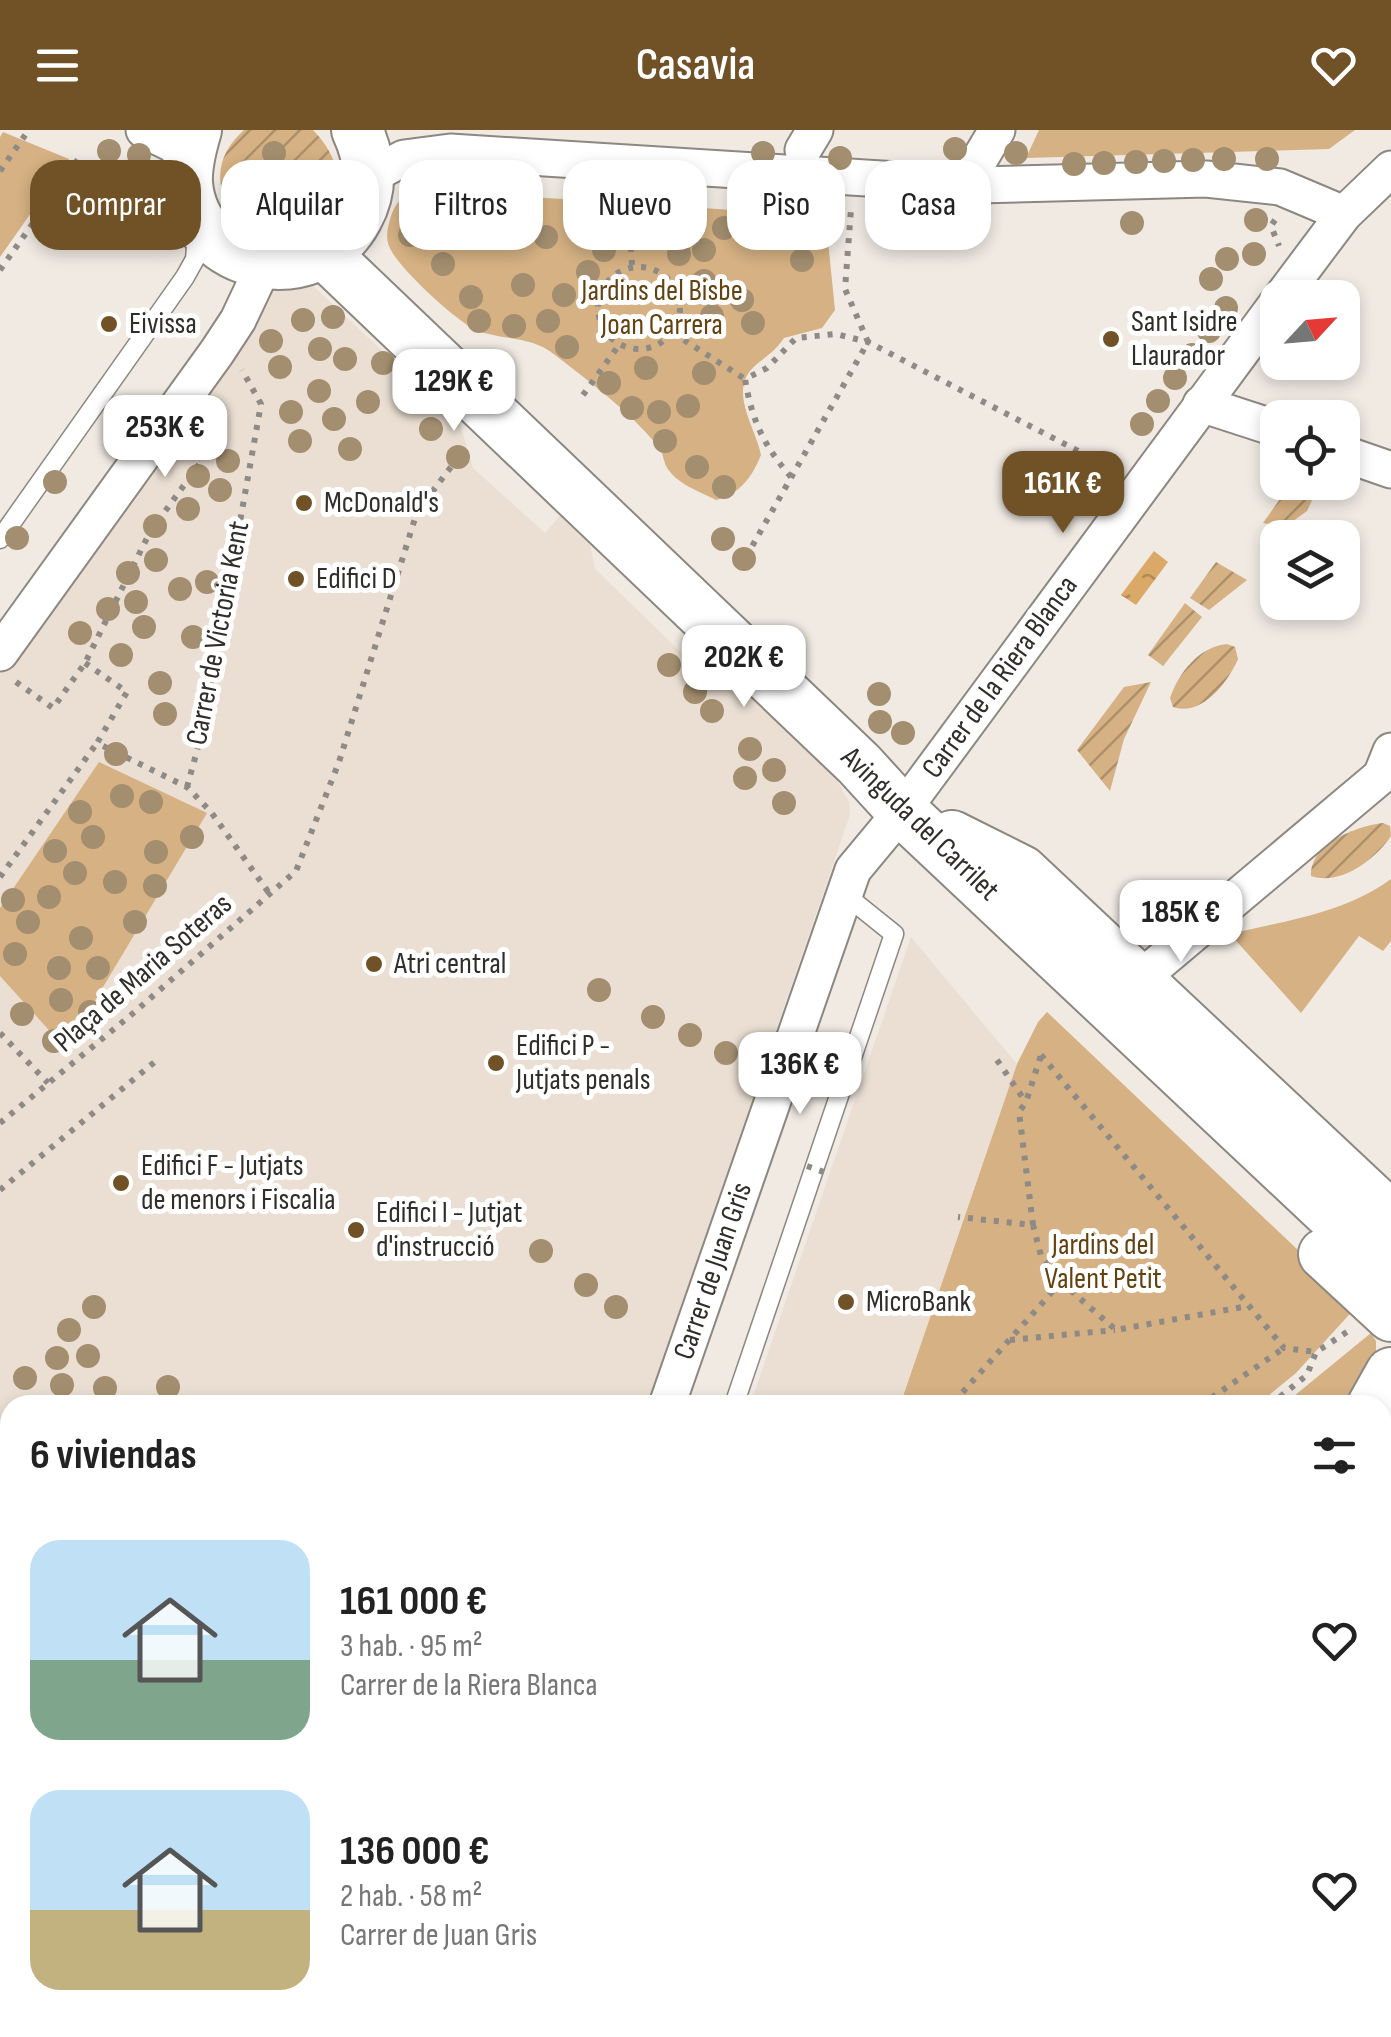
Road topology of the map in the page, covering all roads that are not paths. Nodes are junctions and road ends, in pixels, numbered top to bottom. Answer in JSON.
{"nodes":[{"id":1,"x":144,"y":130,"type":"edge"},
{"id":2,"x":997,"y":130,"type":"edge"},
{"id":3,"x":193,"y":141,"type":"edge"},
{"id":4,"x":365,"y":145,"type":"edge"},
{"id":5,"x":979,"y":160,"type":"edge"},
{"id":6,"x":1391,"y":169,"type":"edge"},
{"id":7,"x":1344,"y":214,"type":"junction"},
{"id":8,"x":201,"y":222,"type":"edge"},
{"id":9,"x":195,"y":250,"type":"edge"},
{"id":10,"x":324,"y":254,"type":"junction"},
{"id":11,"x":264,"y":265,"type":"junction"},
{"id":12,"x":1294,"y":280,"type":"edge"},
{"id":13,"x":1260,"y":325,"type":"edge"},
{"id":14,"x":1201,"y":404,"type":"junction"},
{"id":15,"x":1260,"y":423,"type":"edge"},
{"id":16,"x":1360,"y":459,"type":"edge"},
{"id":17,"x":1391,"y":470,"type":"edge"},
{"id":18,"x":0,"y":540,"type":"edge"},
{"id":19,"x":8,"y":667,"type":"edge"},
{"id":20,"x":1391,"y":752,"type":"edge"},
{"id":21,"x":902,"y":811,"type":"junction"},
{"id":22,"x":843,"y":893,"type":"junction"},
{"id":23,"x":1155,"y":966,"type":"dead end"},
{"id":24,"x":1391,"y":1218,"type":"edge"},
{"id":25,"x":1388,"y":1268,"type":"dead end"},
{"id":26,"x":1374,"y":1320,"type":"edge"},
{"id":27,"x":1391,"y":1373,"type":"edge"},
{"id":28,"x":669,"y":1395,"type":"edge"},
{"id":29,"x":737,"y":1395,"type":"edge"},
{"id":30,"x":1379,"y":1395,"type":"edge"}],
"edges":[{"from":1,"to":3,"type":"street"},
{"from":2,"to":5,"type":"street"},
{"from":4,"to":7,"type":"street"},
{"from":4,"to":10,"type":"street"},
{"from":6,"to":7,"type":"street","name":"Carrer de la Riera Blanca"},
{"from":7,"to":12,"type":"street","name":"Carrer de la Riera Blanca"},
{"from":8,"to":11,"type":"street"},
{"from":9,"to":18,"type":"lane"},
{"from":10,"to":11,"type":"street"},
{"from":10,"to":21,"type":"street","name":"Avinguda del Carrilet"},
{"from":11,"to":19,"type":"street"},
{"from":13,"to":14,"type":"street","name":"Carrer de la Riera Blanca"},
{"from":14,"to":15,"type":"street"},
{"from":14,"to":21,"type":"street","name":"Carrer de la Riera Blanca"},
{"from":16,"to":17,"type":"street"},
{"from":20,"to":23,"type":"street"},
{"from":21,"to":22,"type":"street","name":"Carrer de Juan Gris"},
{"from":21,"to":24,"type":"street"},
{"from":21,"to":25,"type":"street","name":"Avinguda del Carrilet"},
{"from":21,"to":26,"type":"street"},
{"from":22,"to":28,"type":"street","name":"Carrer de Juan Gris"},
{"from":22,"to":29,"type":"lane"},
{"from":27,"to":30,"type":"street"}]}
